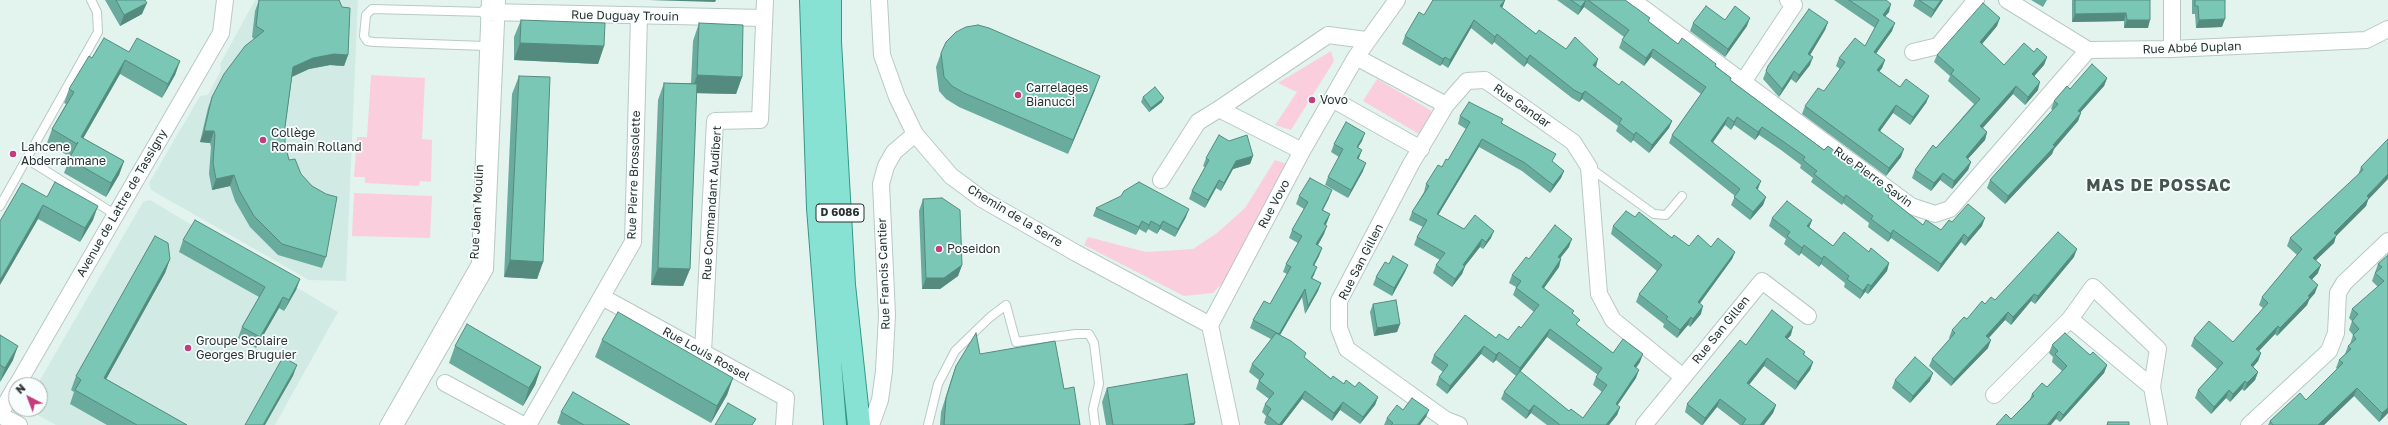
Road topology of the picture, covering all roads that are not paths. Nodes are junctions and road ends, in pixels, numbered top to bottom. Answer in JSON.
{"nodes":[{"id":1,"x":91,"y":0,"type":"edge"},
{"id":2,"x":225,"y":0,"type":"edge"},
{"id":3,"x":765,"y":0,"type":"edge"},
{"id":4,"x":811,"y":0,"type":"edge"},
{"id":5,"x":830,"y":0,"type":"edge"},
{"id":6,"x":879,"y":0,"type":"edge"},
{"id":7,"x":1397,"y":0,"type":"edge"},
{"id":8,"x":1632,"y":0,"type":"edge"},
{"id":9,"x":1788,"y":0,"type":"edge"},
{"id":10,"x":1976,"y":0,"type":"edge"},
{"id":11,"x":2007,"y":0,"type":"edge"},
{"id":12,"x":2172,"y":0,"type":"edge"},
{"id":13,"x":491,"y":6,"type":"edge"},
{"id":14,"x":639,"y":17,"type":"junction"},
{"id":15,"x":764,"y":18,"type":"junction"},
{"id":16,"x":2388,"y":29,"type":"edge"},
{"id":17,"x":1366,"y":40,"type":"junction"},
{"id":18,"x":485,"y":46,"type":"junction"},
{"id":19,"x":2172,"y":49,"type":"junction"},
{"id":20,"x":2088,"y":50,"type":"junction"},
{"id":21,"x":1913,"y":52,"type":"dead end"},
{"id":22,"x":1356,"y":57,"type":"junction"},
{"id":23,"x":1743,"y":82,"type":"junction"},
{"id":24,"x":1332,"y":99,"type":"junction"},
{"id":25,"x":1446,"y":105,"type":"junction"},
{"id":26,"x":1219,"y":109,"type":"junction"},
{"id":27,"x":915,"y":134,"type":"junction"},
{"id":28,"x":1420,"y":149,"type":"junction"},
{"id":29,"x":1302,"y":150,"type":"junction"},
{"id":30,"x":27,"y":159,"type":"junction"},
{"id":31,"x":1411,"y":164,"type":"joint"},
{"id":32,"x":1589,"y":167,"type":"junction"},
{"id":33,"x":1161,"y":180,"type":"dead end"},
{"id":34,"x":1682,"y":196,"type":"dead end"},
{"id":35,"x":0,"y":206,"type":"edge"},
{"id":36,"x":116,"y":214,"type":"junction"},
{"id":37,"x":2388,"y":241,"type":"edge"},
{"id":38,"x":602,"y":297,"type":"junction"},
{"id":39,"x":1808,"y":316,"type":"dead end"},
{"id":40,"x":2070,"y":319,"type":"junction"},
{"id":41,"x":1210,"y":325,"type":"junction"},
{"id":42,"x":703,"y":352,"type":"junction"},
{"id":43,"x":18,"y":377,"type":"edge"},
{"id":44,"x":1683,"y":377,"type":"junction"},
{"id":45,"x":445,"y":384,"type":"dead end"},
{"id":46,"x":2152,"y":387,"type":"junction"},
{"id":47,"x":1108,"y":394,"type":"edge"},
{"id":48,"x":1994,"y":395,"type":"dead end"},
{"id":49,"x":8,"y":396,"type":"edge"},
{"id":50,"x":1094,"y":397,"type":"junction"},
{"id":51,"x":0,"y":414,"type":"edge"},
{"id":52,"x":19,"y":425,"type":"edge"},
{"id":53,"x":384,"y":425,"type":"edge"},
{"id":54,"x":395,"y":425,"type":"edge"},
{"id":55,"x":523,"y":425,"type":"edge"},
{"id":56,"x":528,"y":425,"type":"edge"},
{"id":57,"x":784,"y":425,"type":"edge"},
{"id":58,"x":835,"y":425,"type":"edge"},
{"id":59,"x":859,"y":425,"type":"edge"},
{"id":60,"x":871,"y":425,"type":"edge"},
{"id":61,"x":928,"y":425,"type":"edge"},
{"id":62,"x":1095,"y":425,"type":"edge"},
{"id":63,"x":1231,"y":425,"type":"edge"},
{"id":64,"x":1459,"y":425,"type":"edge"},
{"id":65,"x":1644,"y":425,"type":"edge"},
{"id":66,"x":2159,"y":425,"type":"edge"},
{"id":67,"x":2249,"y":425,"type":"edge"}],
"edges":[{"from":1,"to":30,"type":"lane"},
{"from":2,"to":36,"type":"street","name":"Avenue de Lattre de Tassigny"},
{"from":3,"to":15,"type":"street","name":"Rue Commandant Audibert"},
{"from":4,"to":58,"type":"main road","number":"D 6086"},
{"from":5,"to":59,"type":"main road","number":"D 6086"},
{"from":6,"to":27,"type":"street","name":"Chemin de la Serre"},
{"from":7,"to":17,"type":"street","name":"Rue Vovo"},
{"from":8,"to":23,"type":"street","name":"Rue Pierre Savin"},
{"from":9,"to":23,"type":"street"},
{"from":10,"to":21,"type":"street"},
{"from":11,"to":20,"type":"street"},
{"from":12,"to":19,"type":"street"},
{"from":13,"to":14,"type":"street","name":"Rue Duguay Trouin"},
{"from":13,"to":18,"type":"lane","name":"Rue Jean Moulin"},
{"from":13,"to":18,"type":"lane"},
{"from":13,"to":54,"type":"street","name":"Rue Jean Moulin"},
{"from":14,"to":15,"type":"street","name":"Rue Duguay Trouin"},
{"from":14,"to":38,"type":"street","name":"Rue Pierre Brossolette"},
{"from":15,"to":42,"type":"street","name":"Rue Commandant Audibert"},
{"from":16,"to":19,"type":"street","name":"Rue Abbé Duplan"},
{"from":17,"to":22,"type":"street","name":"Rue Vovo"},
{"from":17,"to":26,"type":"street"},
{"from":18,"to":53,"type":"lane","name":"Rue Jean Moulin"},
{"from":19,"to":20,"type":"street","name":"Rue Abbé Duplan"},
{"from":20,"to":23,"type":"street","name":"Rue Pierre Savin"},
{"from":22,"to":24,"type":"street","name":"Rue Vovo"},
{"from":22,"to":25,"type":"street"},
{"from":24,"to":28,"type":"street"},
{"from":24,"to":29,"type":"street","name":"Rue Vovo"},
{"from":25,"to":28,"type":"street","name":"Rue Gandar"},
{"from":25,"to":32,"type":"street","name":"Rue Gandar"},
{"from":26,"to":29,"type":"street"},
{"from":26,"to":33,"type":"street"},
{"from":27,"to":41,"type":"street","name":"Chemin de la Serre"},
{"from":27,"to":60,"type":"street","name":"Rue Francis Cantier"},
{"from":28,"to":31,"type":"street","name":"Rue Gandar"},
{"from":29,"to":41,"type":"street","name":"Rue Vovo"},
{"from":30,"to":35,"type":"lane"},
{"from":30,"to":36,"type":"lane"},
{"from":31,"to":64,"type":"street","name":"Rue San Gillen"},
{"from":32,"to":34,"type":"lane","name":"Rue Gandar"},
{"from":32,"to":44,"type":"street","name":"Rue Gandar"},
{"from":36,"to":43,"type":"street","name":"Avenue de Lattre de Tassigny"},
{"from":37,"to":67,"type":"street"},
{"from":38,"to":42,"type":"street","name":"Rue Louis Rossel"},
{"from":38,"to":56,"type":"street","name":"Rue Pierre Brossolette"},
{"from":39,"to":44,"type":"street","name":"Rue San Gillen"},
{"from":40,"to":46,"type":"street"},
{"from":40,"to":46,"type":"street"},
{"from":40,"to":48,"type":"street"},
{"from":41,"to":63,"type":"street"},
{"from":42,"to":57,"type":"street","name":"Rue Louis Rossel"},
{"from":44,"to":65,"type":"street","name":"Rue San Gillen"},
{"from":45,"to":55,"type":"street"},
{"from":46,"to":66,"type":"street"},
{"from":47,"to":50,"type":"lane"},
{"from":49,"to":51,"type":"street","name":"Avenue de Lattre de Tassigny"},
{"from":50,"to":61,"type":"lane"},
{"from":50,"to":62,"type":"lane"},
{"from":51,"to":52,"type":"street"}]}
